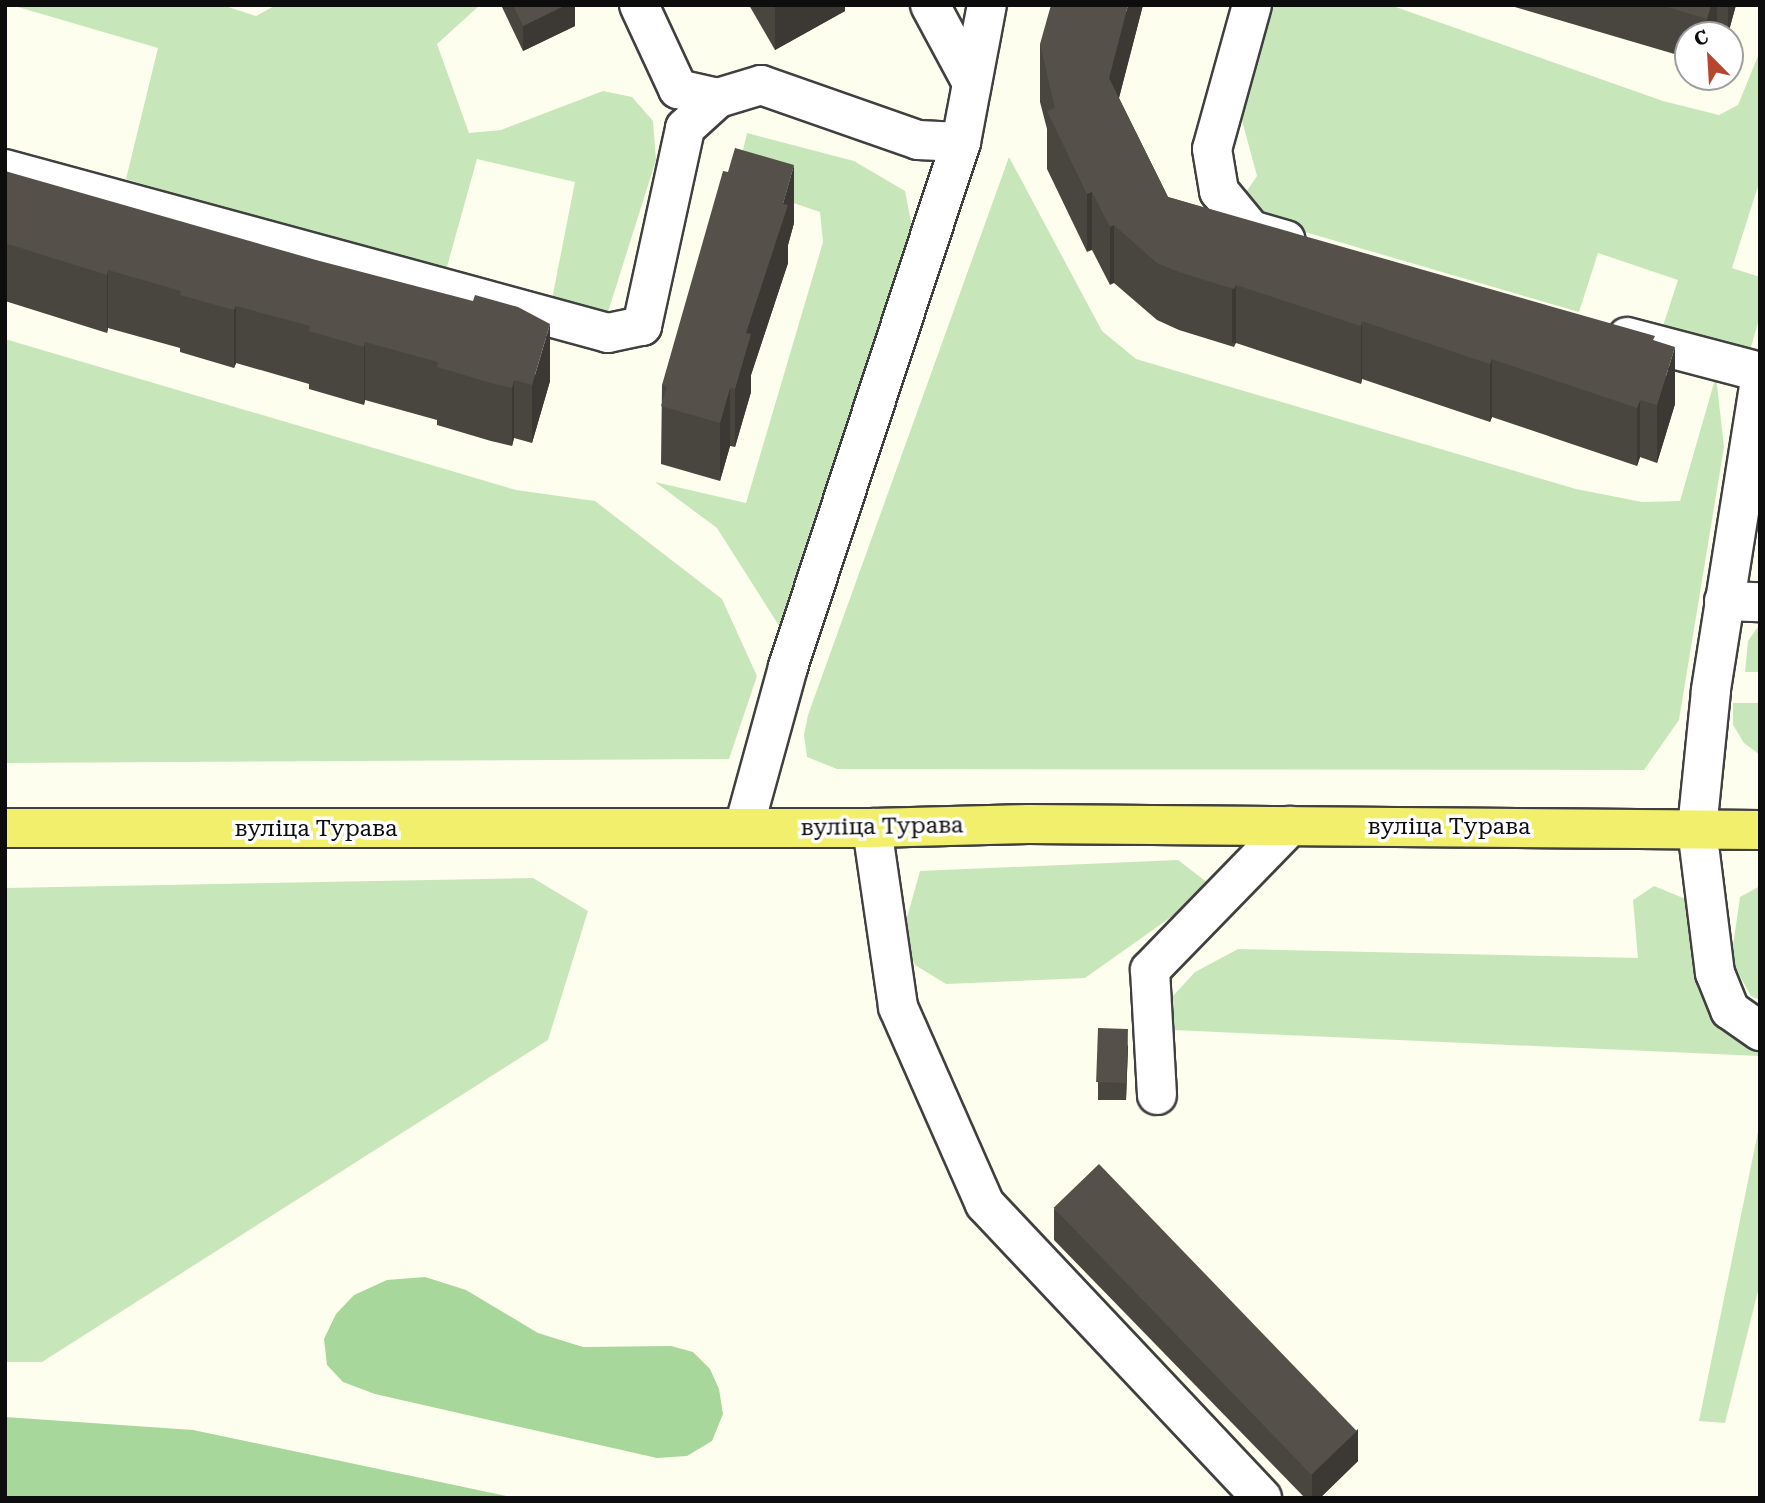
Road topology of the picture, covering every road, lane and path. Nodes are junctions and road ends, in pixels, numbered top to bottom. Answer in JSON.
{"nodes":[{"id":1,"x":639,"y":5,"type":"edge"},
{"id":2,"x":930,"y":5,"type":"edge"},
{"id":3,"x":987,"y":5,"type":"edge"},
{"id":4,"x":1252,"y":5,"type":"edge"},
{"id":5,"x":971,"y":81,"type":"junction"},
{"id":6,"x":718,"y":98,"type":"junction"},
{"id":7,"x":961,"y":142,"type":"junction"},
{"id":8,"x":5,"y":169,"type":"edge"},
{"id":9,"x":1318,"y":249,"type":"edge"},
{"id":10,"x":1597,"y":328,"type":"edge"},
{"id":11,"x":1760,"y":372,"type":"edge"},
{"id":12,"x":1760,"y":380,"type":"edge"},
{"id":13,"x":1742,"y":602,"type":"edge"},
{"id":14,"x":1290,"y":825,"type":"junction"},
{"id":15,"x":744,"y":827,"type":"junction"},
{"id":16,"x":5,"y":828,"type":"edge"},
{"id":17,"x":872,"y":828,"type":"junction"},
{"id":18,"x":1697,"y":829,"type":"junction"},
{"id":19,"x":1760,"y":830,"type":"edge"},
{"id":20,"x":1760,"y":1031,"type":"edge"},
{"id":21,"x":1157,"y":1095,"type":"dead end"},
{"id":22,"x":1262,"y":1498,"type":"edge"}],
"edges":[{"from":1,"to":6,"type":"lane"},
{"from":2,"to":5,"type":"lane"},
{"from":3,"to":5,"type":"lane"},
{"from":4,"to":9,"type":"lane"},
{"from":5,"to":7,"type":"lane"},
{"from":6,"to":7,"type":"lane"},
{"from":6,"to":8,"type":"lane"},
{"from":7,"to":15,"type":"lane"},
{"from":10,"to":11,"type":"lane"},
{"from":12,"to":13,"type":"lane"},
{"from":13,"to":18,"type":"lane"},
{"from":14,"to":17,"type":"main road","name":"вуліца Турава"},
{"from":14,"to":18,"type":"main road","name":"вуліца Турава"},
{"from":14,"to":21,"type":"lane"},
{"from":15,"to":16,"type":"main road","name":"вуліца Турава"},
{"from":15,"to":17,"type":"main road","name":"вуліца Турава"},
{"from":17,"to":22,"type":"lane"},
{"from":18,"to":19,"type":"main road","name":"вуліца Турава"},
{"from":18,"to":20,"type":"lane"}]}
